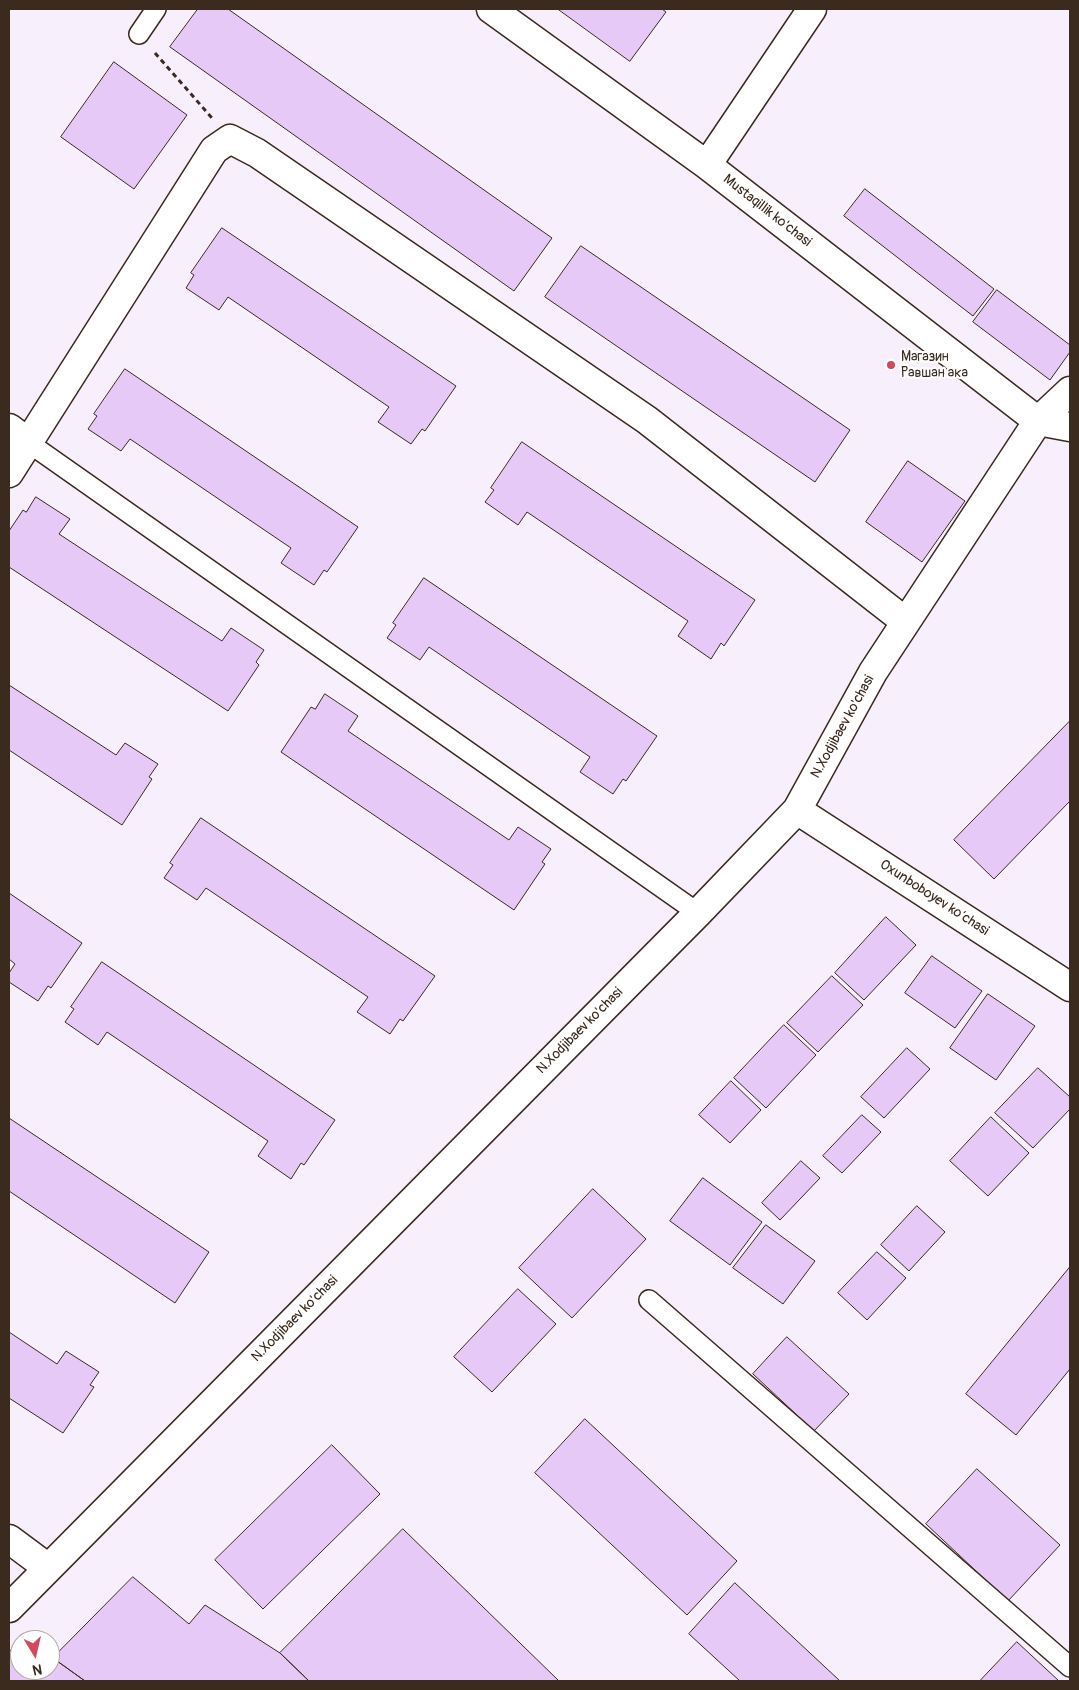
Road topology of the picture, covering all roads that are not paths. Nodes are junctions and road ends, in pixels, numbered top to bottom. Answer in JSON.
{"nodes":[{"id":1,"x":156,"y":9,"type":"edge"},
{"id":2,"x":491,"y":9,"type":"edge"},
{"id":3,"x":812,"y":9,"type":"edge"},
{"id":4,"x":139,"y":34,"type":"road end"},
{"id":5,"x":707,"y":165,"type":"junction"},
{"id":6,"x":1070,"y":390,"type":"edge"},
{"id":7,"x":1038,"y":420,"type":"junction"},
{"id":8,"x":1070,"y":427,"type":"edge"},
{"id":9,"x":19,"y":435,"type":"edge"},
{"id":10,"x":9,"y":473,"type":"edge"},
{"id":11,"x":906,"y":622,"type":"junction"},
{"id":12,"x":797,"y":810,"type":"junction"},
{"id":13,"x":698,"y":913,"type":"junction"},
{"id":14,"x":1070,"y":987,"type":"edge"},
{"id":15,"x":649,"y":1300,"type":"dead end"},
{"id":16,"x":9,"y":1539,"type":"edge"},
{"id":17,"x":48,"y":1568,"type":"junction"},
{"id":18,"x":9,"y":1608,"type":"edge"},
{"id":19,"x":1070,"y":1667,"type":"edge"}],
"edges":[{"from":1,"to":4,"type":"lane"},
{"from":2,"to":5,"type":"street","name":"Mustaqillik ko'chasi"},
{"from":3,"to":5,"type":"street"},
{"from":5,"to":7,"type":"street","name":"Mustaqillik ko'chasi"},
{"from":6,"to":7,"type":"street","name":"N.Xodjibaev ko'chasi"},
{"from":7,"to":8,"type":"street"},
{"from":7,"to":11,"type":"street","name":"N.Xodjibaev ko'chasi"},
{"from":9,"to":10,"type":"street"},
{"from":9,"to":11,"type":"street"},
{"from":9,"to":13,"type":"lane"},
{"from":11,"to":12,"type":"street","name":"N.Xodjibaev ko'chasi"},
{"from":12,"to":13,"type":"street","name":"N.Xodjibaev ko'chasi"},
{"from":12,"to":14,"type":"street","name":"Oxunboboyev ko‘chasi"},
{"from":13,"to":17,"type":"street","name":"N.Xodjibaev ko'chasi"},
{"from":15,"to":19,"type":"lane"},
{"from":16,"to":17,"type":"street"},
{"from":17,"to":18,"type":"street","name":"N.Xodjibaev ko'chasi"}]}
